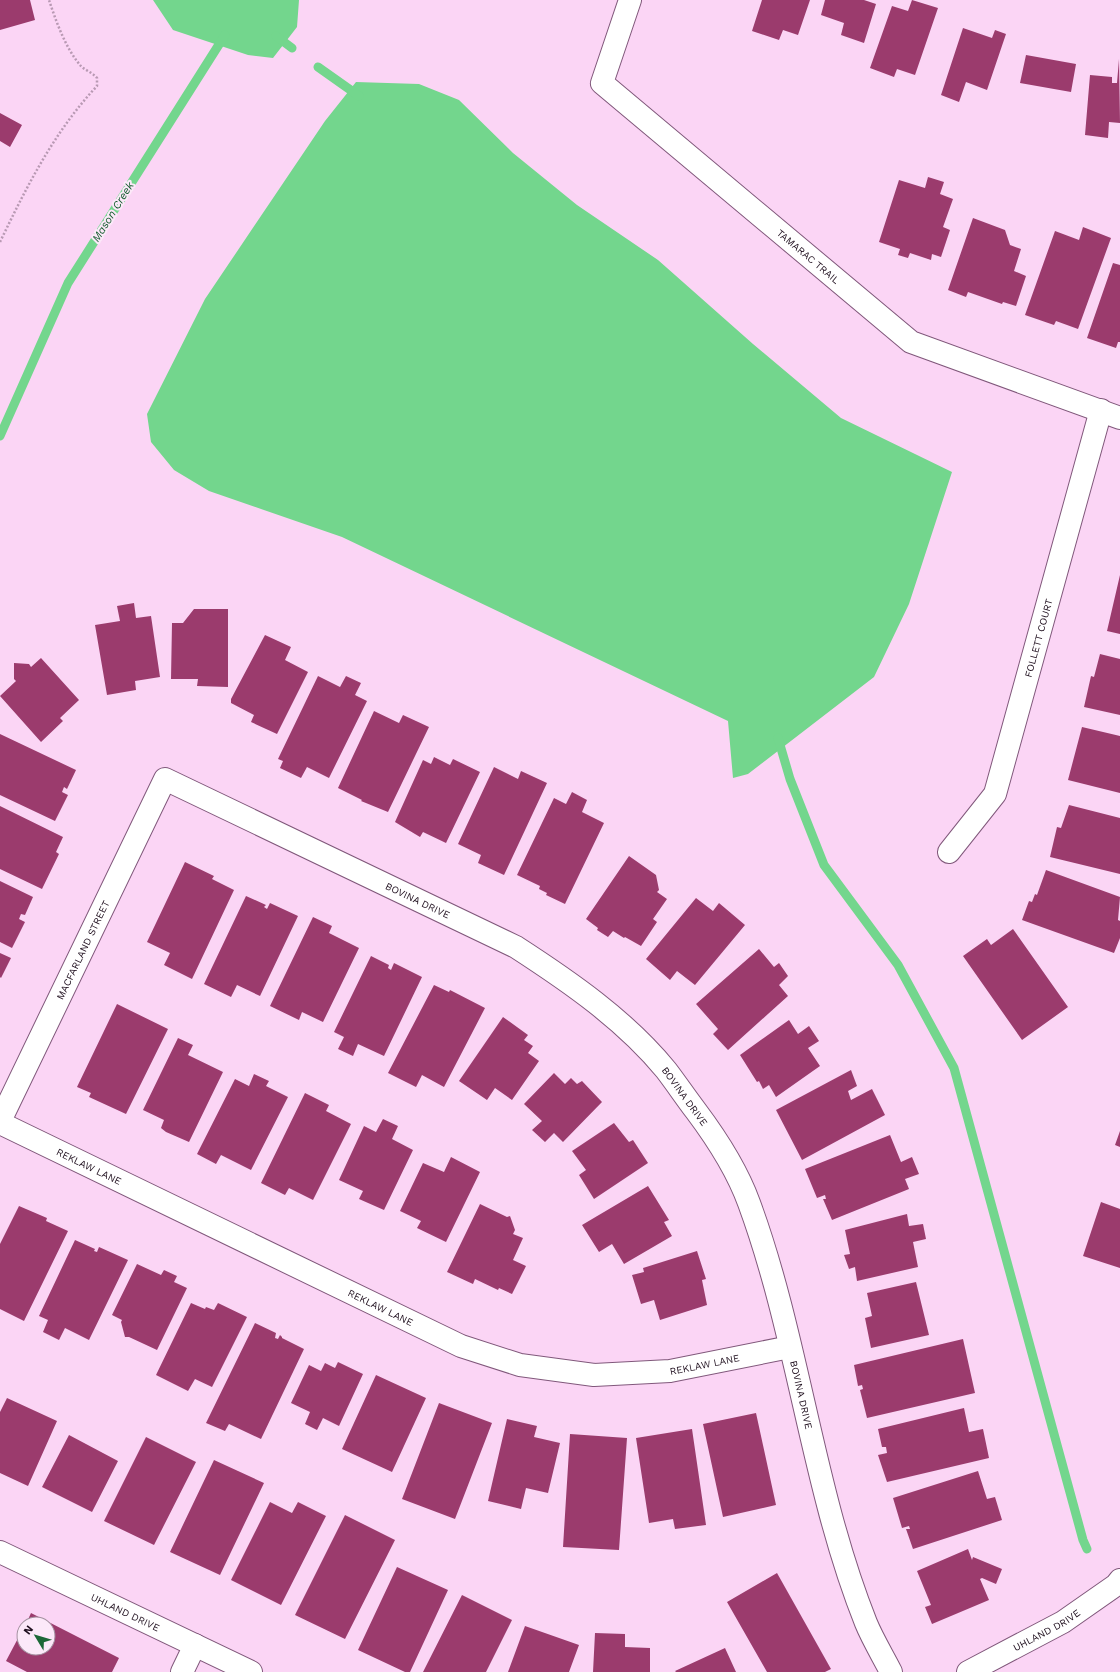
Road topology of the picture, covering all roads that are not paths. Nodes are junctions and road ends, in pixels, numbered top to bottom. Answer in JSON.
{"nodes":[{"id":1,"x":630,"y":0,"type":"edge"},
{"id":2,"x":1111,"y":414,"type":"edge"},
{"id":3,"x":165,"y":779,"type":"joint"},
{"id":4,"x":949,"y":852,"type":"dead end"},
{"id":5,"x":0,"y":1122,"type":"edge"},
{"id":6,"x":790,"y":1347,"type":"junction"},
{"id":7,"x":0,"y":1552,"type":"edge"},
{"id":8,"x":1120,"y":1580,"type":"edge"},
{"id":9,"x":195,"y":1645,"type":"junction"},
{"id":10,"x":182,"y":1672,"type":"edge"},
{"id":11,"x":251,"y":1672,"type":"edge"},
{"id":12,"x":891,"y":1672,"type":"edge"},
{"id":13,"x":968,"y":1672,"type":"edge"}],
"edges":[{"from":1,"to":2,"type":"street","name":"TAMARAC TRAIL"},
{"from":2,"to":4,"type":"street","name":"FOLLETT COURT"},
{"from":3,"to":5,"type":"street","name":"MACFARLAND STREET"},
{"from":3,"to":6,"type":"street","name":"BOVINA DRIVE"},
{"from":5,"to":6,"type":"street","name":"REKLAW LANE"},
{"from":6,"to":12,"type":"street","name":"BOVINA DRIVE"},
{"from":7,"to":9,"type":"street","name":"UHLAND DRIVE"},
{"from":8,"to":13,"type":"street","name":"UHLAND DRIVE"},
{"from":9,"to":10,"type":"street"},
{"from":9,"to":11,"type":"street","name":"UHLAND DRIVE"}]}
